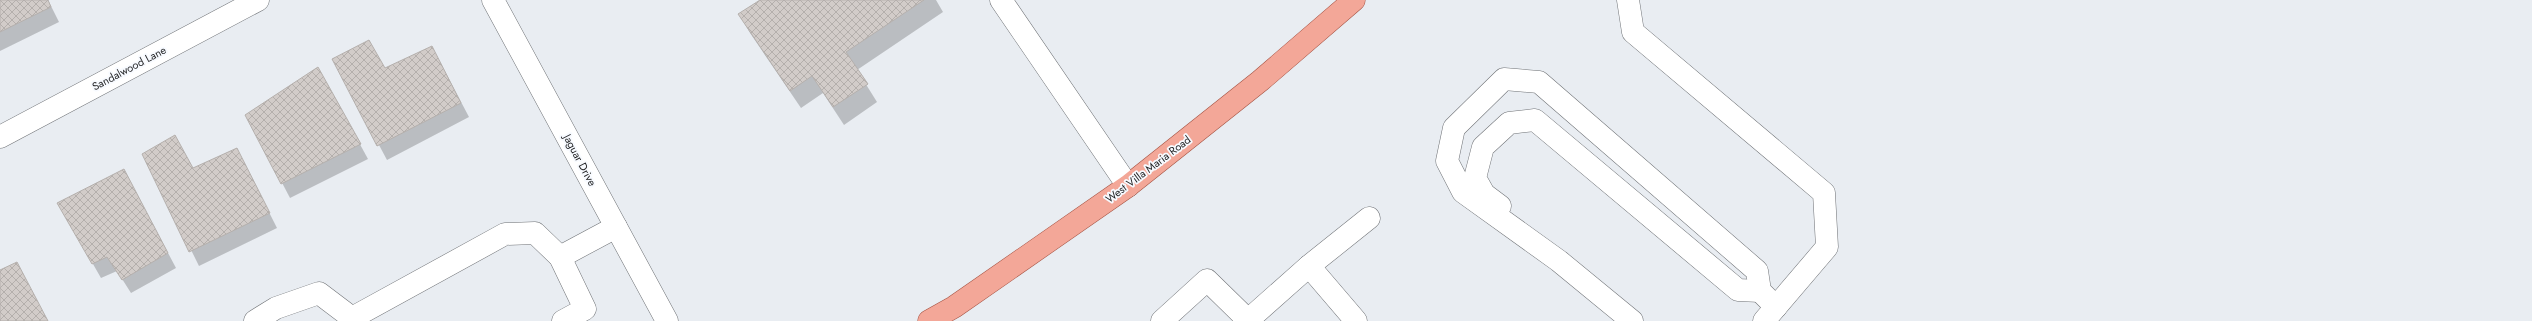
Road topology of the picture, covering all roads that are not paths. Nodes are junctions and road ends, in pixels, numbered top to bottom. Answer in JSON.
{"nodes":[{"id":1,"x":258,"y":0,"type":"edge"},
{"id":2,"x":493,"y":0,"type":"edge"},
{"id":3,"x":1001,"y":0,"type":"edge"},
{"id":4,"x":1354,"y":0,"type":"edge"},
{"id":5,"x":1628,"y":0,"type":"edge"},
{"id":6,"x":0,"y":137,"type":"edge"},
{"id":7,"x":1128,"y":186,"type":"junction"},
{"id":8,"x":1369,"y":218,"type":"dead end"},
{"id":9,"x":616,"y":227,"type":"junction"},
{"id":10,"x":560,"y":257,"type":"junction"},
{"id":11,"x":1559,"y":261,"type":"junction"},
{"id":12,"x":1309,"y":266,"type":"junction"},
{"id":13,"x":1760,"y":291,"type":"junction"},
{"id":14,"x":1770,"y":314,"type":"edge"},
{"id":15,"x":353,"y":320,"type":"edge"},
{"id":16,"x":255,"y":321,"type":"edge"},
{"id":17,"x":563,"y":321,"type":"edge"},
{"id":18,"x":667,"y":321,"type":"edge"},
{"id":19,"x":929,"y":321,"type":"edge"},
{"id":20,"x":1162,"y":321,"type":"edge"},
{"id":21,"x":1248,"y":321,"type":"edge"},
{"id":22,"x":1356,"y":321,"type":"edge"},
{"id":23,"x":1632,"y":321,"type":"edge"}],
"edges":[{"from":1,"to":6,"type":"street","name":"Sandalwood Lane"},
{"from":2,"to":9,"type":"street","name":"Jaguar Drive"},
{"from":3,"to":7,"type":"street"},
{"from":4,"to":7,"type":"main road","name":"West Villa Maria Road"},
{"from":5,"to":14,"type":"street"},
{"from":7,"to":19,"type":"main road","name":"West Villa Maria Road"},
{"from":8,"to":12,"type":"street"},
{"from":9,"to":10,"type":"street"},
{"from":9,"to":18,"type":"street","name":"Jaguar Drive"},
{"from":10,"to":15,"type":"street"},
{"from":10,"to":17,"type":"street"},
{"from":11,"to":13,"type":"street"},
{"from":11,"to":13,"type":"street"},
{"from":11,"to":23,"type":"street"},
{"from":12,"to":21,"type":"street"},
{"from":12,"to":22,"type":"street"},
{"from":13,"to":14,"type":"street"},
{"from":15,"to":16,"type":"street"},
{"from":20,"to":21,"type":"street"}]}
